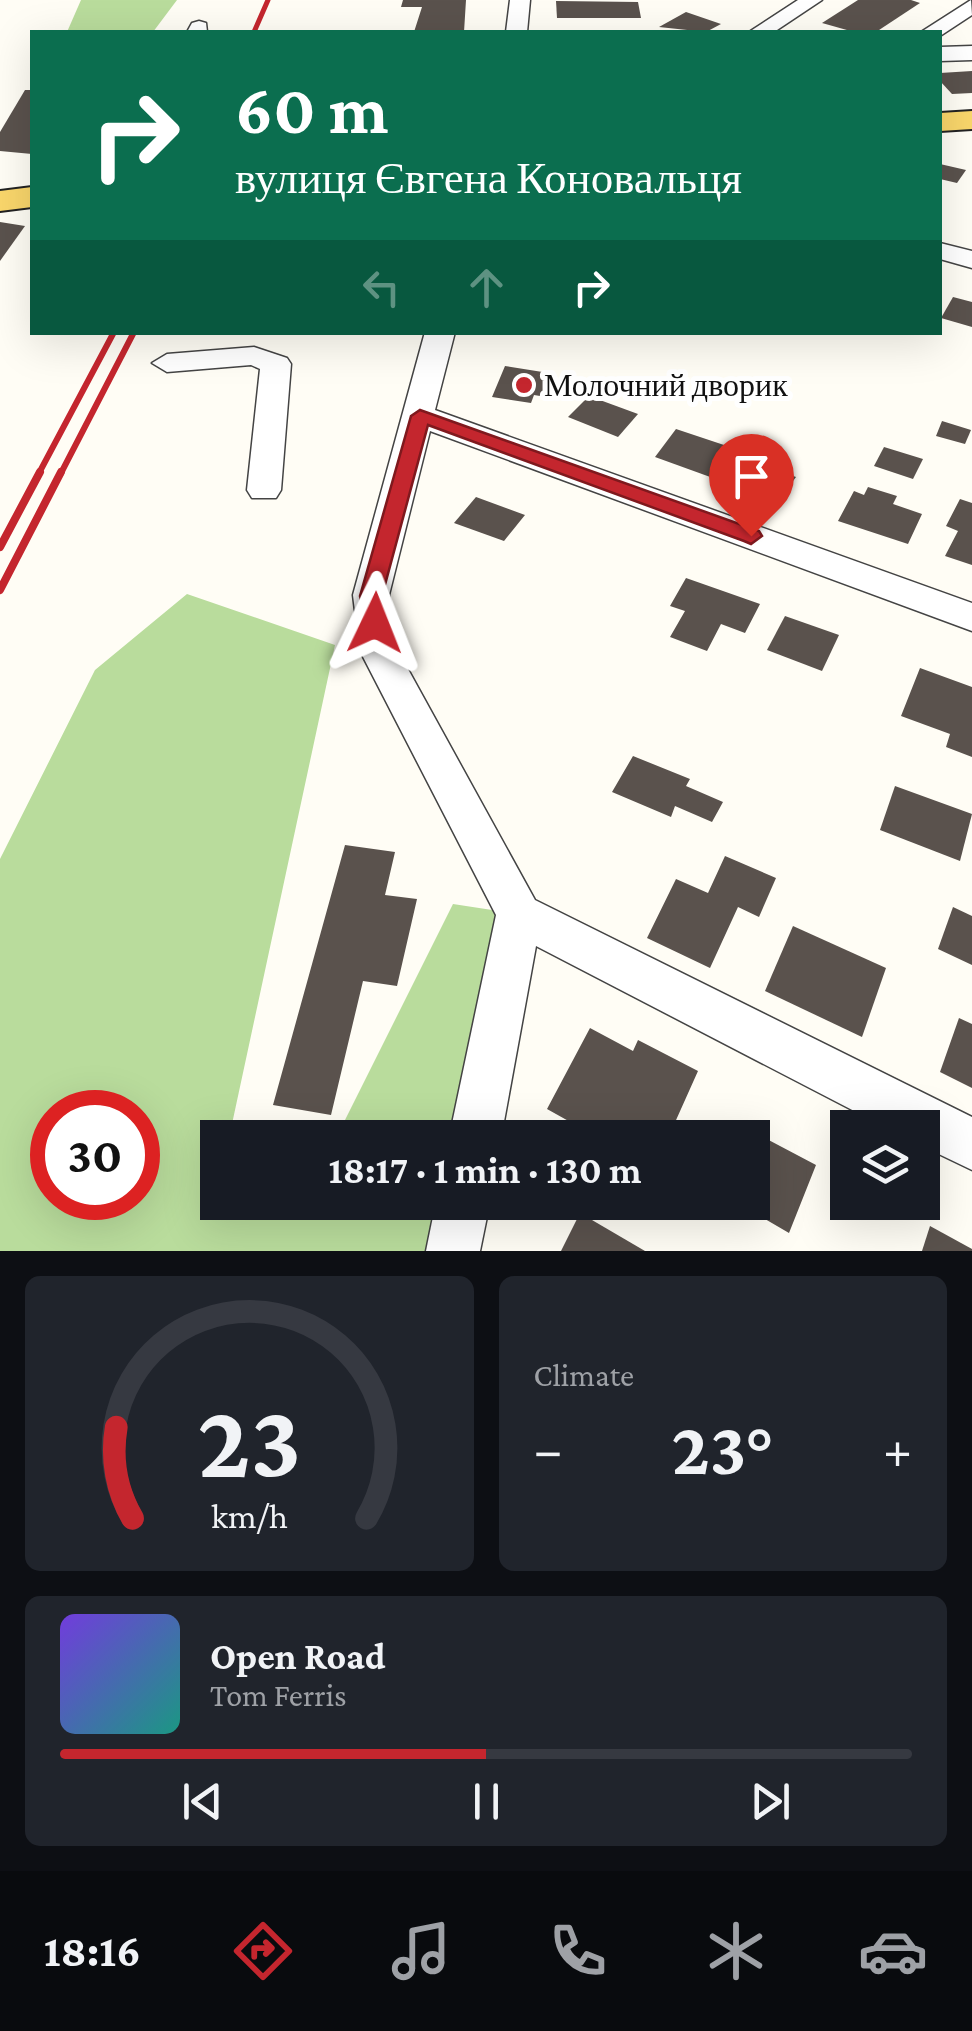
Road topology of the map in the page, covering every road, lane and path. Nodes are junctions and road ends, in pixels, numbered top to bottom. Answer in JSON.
{"nodes":[{"id":1,"x":520,"y":0,"type":"edge"},
{"id":2,"x":812,"y":0,"type":"edge"},
{"id":3,"x":950,"y":0,"type":"edge"},
{"id":4,"x":972,"y":6,"type":"edge"},
{"id":5,"x":518,"y":30,"type":"edge"},
{"id":6,"x":763,"y":30,"type":"edge"},
{"id":7,"x":935,"y":30,"type":"edge"},
{"id":8,"x":972,"y":52,"type":"edge"},
{"id":9,"x":942,"y":54,"type":"edge"},
{"id":10,"x":972,"y":120,"type":"edge"},
{"id":11,"x":942,"y":122,"type":"edge"},
{"id":12,"x":30,"y":197,"type":"edge"},
{"id":13,"x":0,"y":200,"type":"edge"},
{"id":14,"x":942,"y":252,"type":"edge"},
{"id":15,"x":972,"y":260,"type":"edge"},
{"id":16,"x":439,"y":335,"type":"edge"},
{"id":17,"x":167,"y":363,"type":"dead end"},
{"id":18,"x":420,"y":416,"type":"junction"},
{"id":19,"x":264,"y":490,"type":"dead end"},
{"id":20,"x":972,"y":616,"type":"edge"},
{"id":21,"x":520,"y":914,"type":"junction"},
{"id":22,"x":480,"y":1120,"type":"edge"},
{"id":23,"x":972,"y":1144,"type":"edge"},
{"id":24,"x":459,"y":1220,"type":"edge"},
{"id":25,"x":453,"y":1251,"type":"edge"}],
"edges":[{"from":1,"to":5,"type":"street"},
{"from":2,"to":6,"type":"street"},
{"from":3,"to":4,"type":"street"},
{"from":4,"to":7,"type":"street"},
{"from":8,"to":9,"type":"street"},
{"from":10,"to":11,"type":"main road"},
{"from":12,"to":13,"type":"main road"},
{"from":14,"to":15,"type":"street"},
{"from":16,"to":18,"type":"street"},
{"from":17,"to":19,"type":"street"},
{"from":18,"to":20,"type":"street"},
{"from":18,"to":21,"type":"street"},
{"from":21,"to":22,"type":"street"},
{"from":21,"to":23,"type":"street"},
{"from":24,"to":25,"type":"street"}]}
